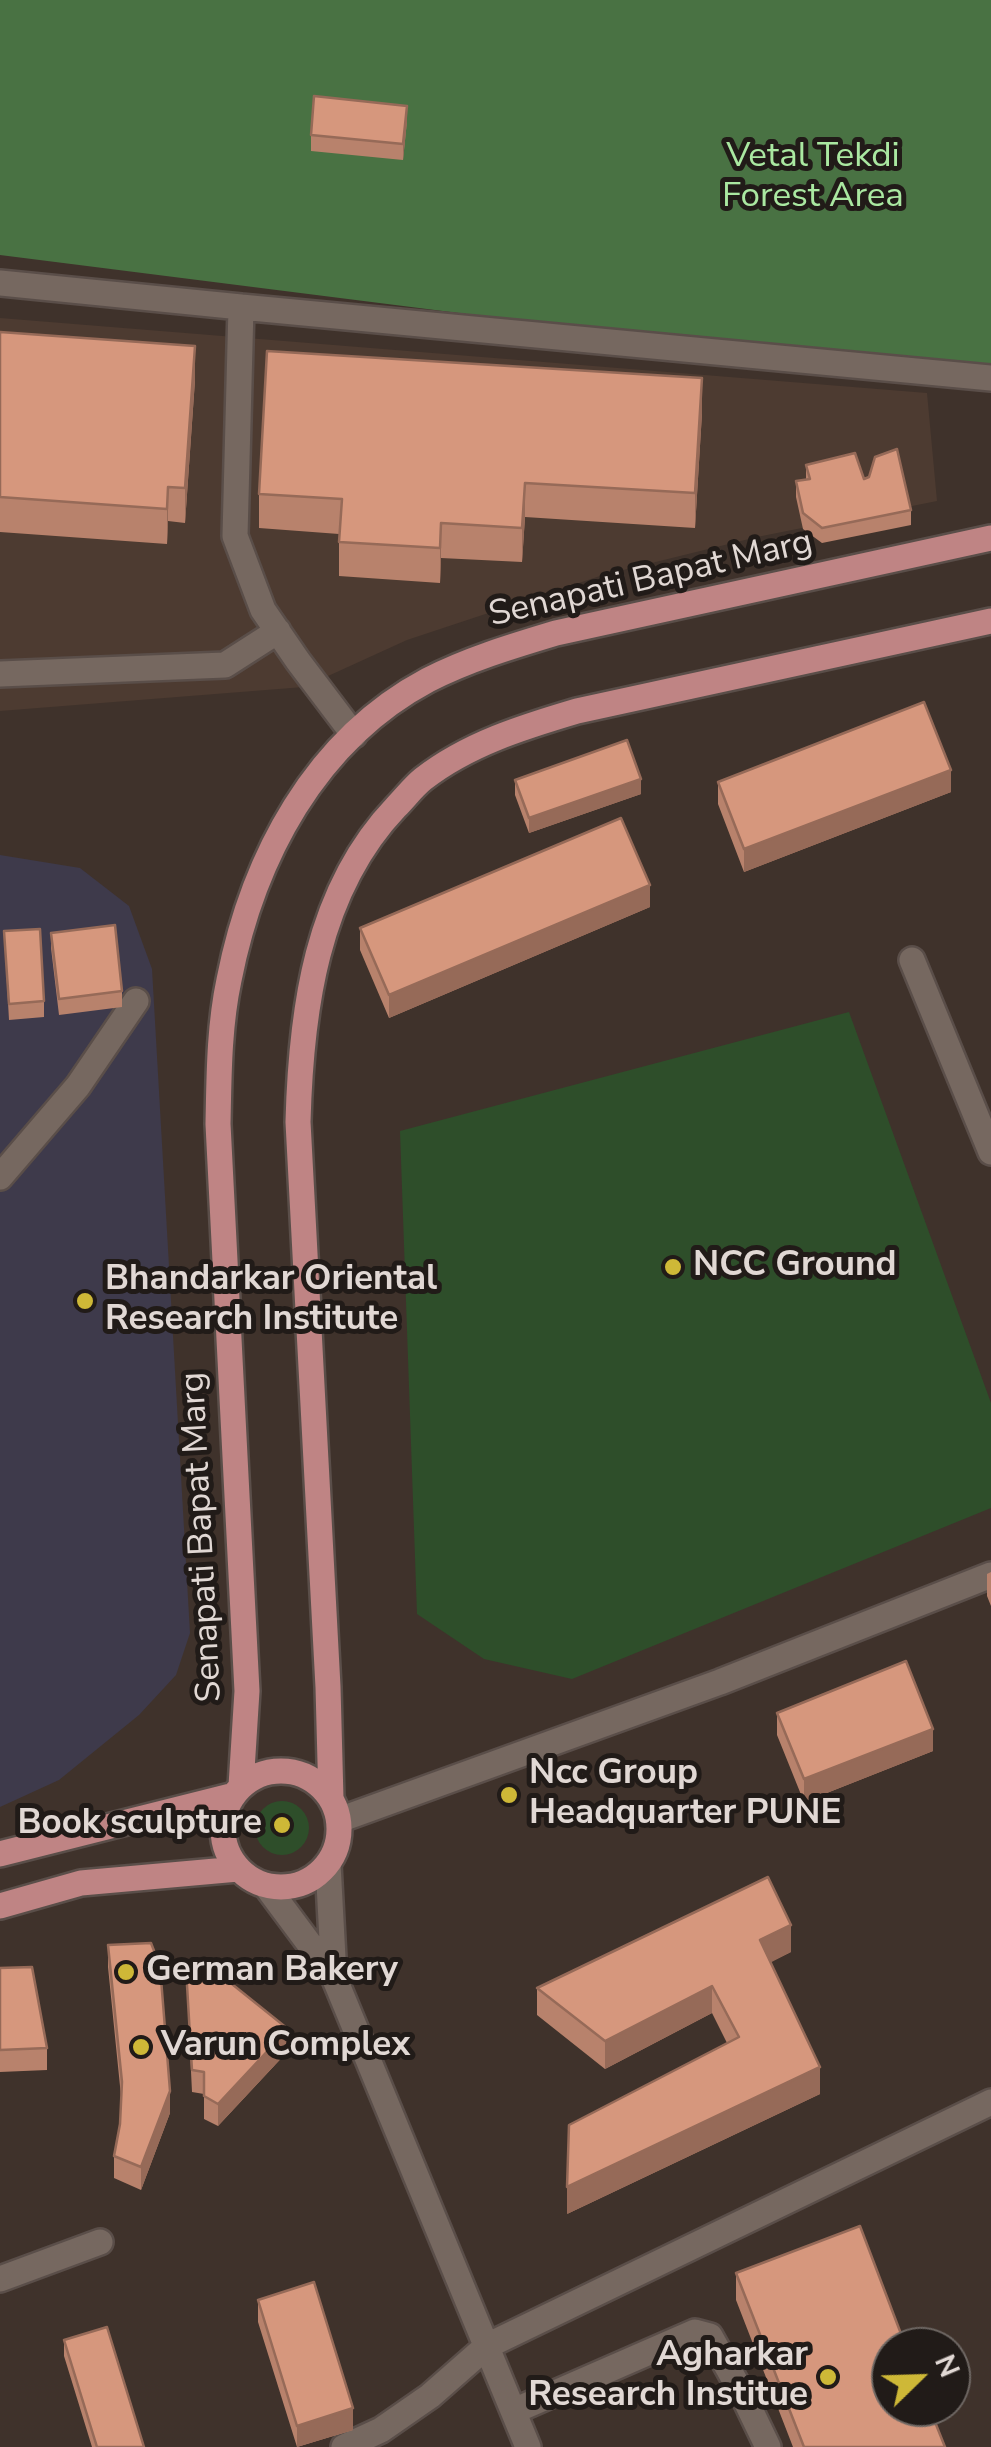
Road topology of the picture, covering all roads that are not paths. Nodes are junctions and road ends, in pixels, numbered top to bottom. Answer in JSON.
{"nodes":[{"id":1,"x":0,"y":283,"type":"edge"},
{"id":2,"x":241,"y":307,"type":"junction"},
{"id":3,"x":991,"y":378,"type":"edge"},
{"id":4,"x":991,"y":538,"type":"edge"},
{"id":5,"x":991,"y":621,"type":"edge"},
{"id":6,"x":278,"y":631,"type":"junction"},
{"id":7,"x":0,"y":674,"type":"edge"},
{"id":8,"x":354,"y":735,"type":"junction"},
{"id":9,"x":912,"y":960,"type":"dead end"},
{"id":10,"x":136,"y":1001,"type":"dead end"},
{"id":11,"x":991,"y":1152,"type":"edge"},
{"id":12,"x":0,"y":1177,"type":"edge"},
{"id":13,"x":991,"y":1575,"type":"edge"},
{"id":14,"x":238,"y":1790,"type":"junction"},
{"id":15,"x":335,"y":1810,"type":"junction"},
{"id":16,"x":0,"y":1854,"type":"edge"},
{"id":17,"x":328,"y":1864,"type":"junction"},
{"id":18,"x":238,"y":1869,"type":"junction"},
{"id":19,"x":267,"y":1886,"type":"junction"},
{"id":20,"x":0,"y":1906,"type":"edge"},
{"id":21,"x":334,"y":1977,"type":"junction"},
{"id":22,"x":991,"y":2102,"type":"edge"},
{"id":23,"x":100,"y":2242,"type":"dead end"},
{"id":24,"x":0,"y":2280,"type":"edge"},
{"id":25,"x":486,"y":2346,"type":"junction"},
{"id":26,"x":514,"y":2411,"type":"junction"},
{"id":27,"x":344,"y":2447,"type":"edge"},
{"id":28,"x":528,"y":2447,"type":"edge"},
{"id":29,"x":768,"y":2447,"type":"edge"}],
"edges":[{"from":1,"to":2,"type":"street"},
{"from":2,"to":3,"type":"street"},
{"from":2,"to":6,"type":"street"},
{"from":4,"to":8,"type":"main road","name":"Senapati Bapat Marg"},
{"from":5,"to":15,"type":"main road"},
{"from":6,"to":7,"type":"street"},
{"from":6,"to":8,"type":"street"},
{"from":8,"to":14,"type":"main road","name":"Senapati Bapat Marg"},
{"from":9,"to":11,"type":"street"},
{"from":10,"to":12,"type":"street"},
{"from":13,"to":15,"type":"street"},
{"from":14,"to":15,"type":"main road"},
{"from":14,"to":16,"type":"main road"},
{"from":14,"to":18,"type":"main road"},
{"from":15,"to":17,"type":"main road"},
{"from":17,"to":19,"type":"main road"},
{"from":17,"to":21,"type":"street"},
{"from":18,"to":19,"type":"main road"},
{"from":18,"to":20,"type":"main road"},
{"from":19,"to":21,"type":"street"},
{"from":21,"to":25,"type":"street"},
{"from":22,"to":25,"type":"street"},
{"from":23,"to":24,"type":"street"},
{"from":25,"to":26,"type":"street"},
{"from":25,"to":27,"type":"street"},
{"from":26,"to":28,"type":"street"},
{"from":26,"to":29,"type":"street"}]}
